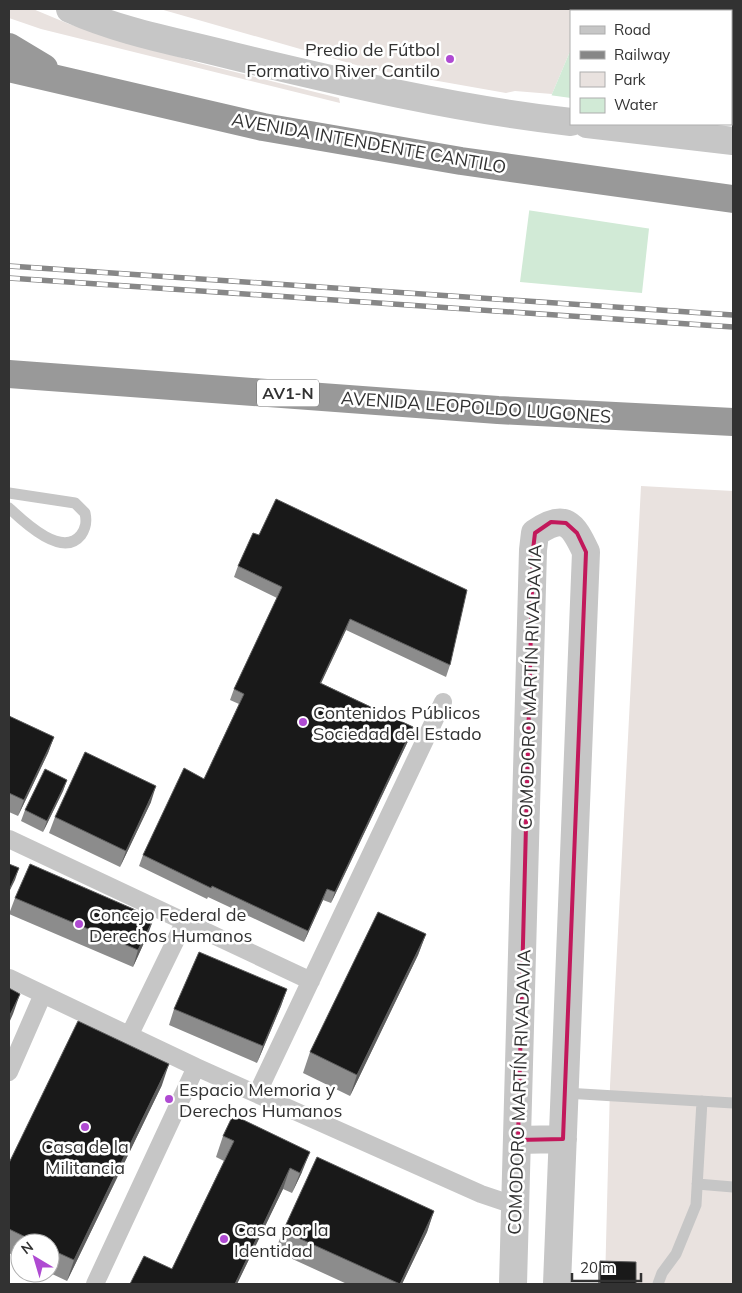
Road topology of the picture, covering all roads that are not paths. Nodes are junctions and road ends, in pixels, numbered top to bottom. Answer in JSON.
{"nodes":[{"id":1,"x":70,"y":9,"type":"edge"},
{"id":2,"x":9,"y":47,"type":"edge"},
{"id":3,"x":9,"y":68,"type":"edge"},
{"id":4,"x":69,"y":82,"type":"junction"},
{"id":5,"x":570,"y":122,"type":"edge"},
{"id":6,"x":596,"y":125,"type":"edge"},
{"id":7,"x":733,"y":141,"type":"edge"},
{"id":8,"x":733,"y":199,"type":"edge"},
{"id":9,"x":9,"y":374,"type":"edge"},
{"id":10,"x":733,"y":422,"type":"edge"},
{"id":11,"x":9,"y":493,"type":"edge"},
{"id":12,"x":9,"y":508,"type":"edge"},
{"id":13,"x":443,"y":702,"type":"dead end"},
{"id":14,"x":9,"y":840,"type":"edge"},
{"id":15,"x":185,"y":921,"type":"junction"},
{"id":16,"x":9,"y":978,"type":"edge"},
{"id":17,"x":311,"y":981,"type":"junction"},
{"id":18,"x":43,"y":994,"type":"junction"},
{"id":19,"x":130,"y":1034,"type":"junction"},
{"id":20,"x":196,"y":1067,"type":"junction"},
{"id":21,"x":9,"y":1072,"type":"edge"},
{"id":22,"x":565,"y":1093,"type":"junction"},
{"id":23,"x":258,"y":1094,"type":"junction"},
{"id":24,"x":702,"y":1101,"type":"junction"},
{"id":25,"x":733,"y":1103,"type":"edge"},
{"id":26,"x":563,"y":1139,"type":"junction"},
{"id":27,"x":518,"y":1140,"type":"junction"},
{"id":28,"x":697,"y":1184,"type":"junction"},
{"id":29,"x":733,"y":1187,"type":"edge"},
{"id":30,"x":517,"y":1206,"type":"junction"},
{"id":31,"x":95,"y":1284,"type":"edge"},
{"id":32,"x":513,"y":1284,"type":"edge"},
{"id":33,"x":557,"y":1284,"type":"edge"},
{"id":34,"x":658,"y":1284,"type":"edge"}],
"edges":[{"from":1,"to":5,"type":"street"},
{"from":2,"to":4,"type":"highway"},
{"from":3,"to":4,"type":"highway","name":"AVENIDA INTENDENTE CANTILO"},
{"from":4,"to":8,"type":"highway","name":"AVENIDA INTENDENTE CANTILO"},
{"from":6,"to":7,"type":"street"},
{"from":9,"to":10,"type":"highway","name":"AVENIDA LEOPOLDO LUGONES","number":"AV1-N"},
{"from":11,"to":12,"type":"lane"},
{"from":13,"to":17,"type":"street"},
{"from":14,"to":15,"type":"street"},
{"from":15,"to":17,"type":"street"},
{"from":15,"to":19,"type":"street"},
{"from":16,"to":18,"type":"street"},
{"from":17,"to":23,"type":"street"},
{"from":18,"to":19,"type":"street"},
{"from":18,"to":21,"type":"street"},
{"from":19,"to":20,"type":"street"},
{"from":20,"to":23,"type":"street"},
{"from":20,"to":31,"type":"street"},
{"from":22,"to":24,"type":"lane"},
{"from":22,"to":26,"type":"street","name":"COMODORO MARTÍN RIVADAVIA"},
{"from":22,"to":27,"type":"street","name":"COMODORO MARTÍN RIVADAVIA"},
{"from":23,"to":30,"type":"street"},
{"from":24,"to":25,"type":"lane"},
{"from":24,"to":28,"type":"lane"},
{"from":26,"to":27,"type":"street"},
{"from":26,"to":33,"type":"street","name":"COMODORO MARTÍN RIVADAVIA"},
{"from":27,"to":30,"type":"street","name":"COMODORO MARTÍN RIVADAVIA"},
{"from":28,"to":29,"type":"lane"},
{"from":28,"to":34,"type":"lane"},
{"from":30,"to":32,"type":"street","name":"COMODORO MARTÍN RIVADAVIA"}]}
